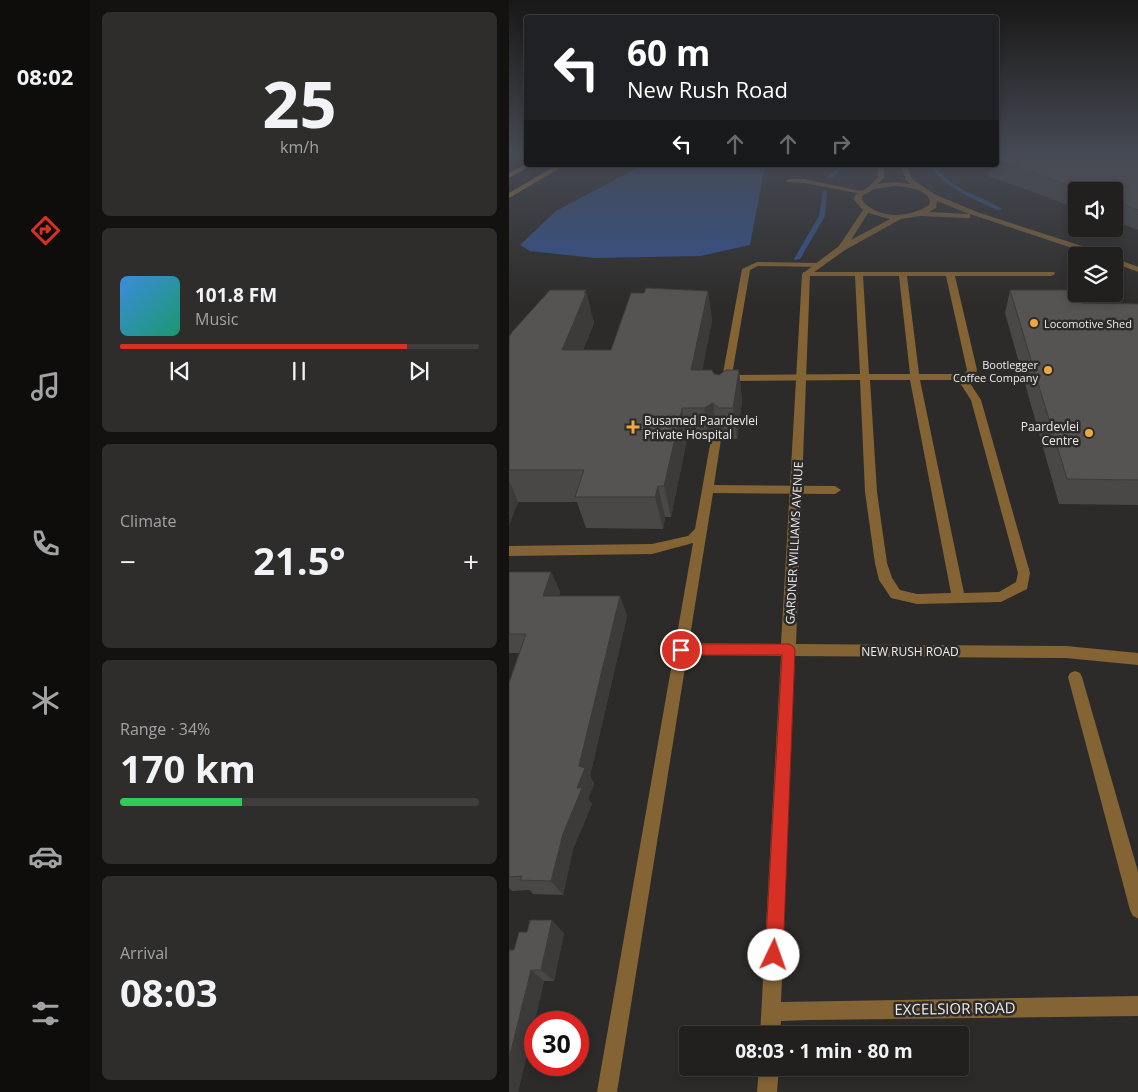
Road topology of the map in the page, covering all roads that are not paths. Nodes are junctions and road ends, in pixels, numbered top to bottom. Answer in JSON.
{"nodes":[{"id":1,"x":862,"y":205,"type":"edge"},
{"id":2,"x":933,"y":205,"type":"edge"},
{"id":3,"x":953,"y":205,"type":"edge"},
{"id":4,"x":867,"y":210,"type":"junction"},
{"id":5,"x":921,"y":214,"type":"junction"},
{"id":6,"x":899,"y":217,"type":"junction"},
{"id":7,"x":982,"y":218,"type":"junction"},
{"id":8,"x":1078,"y":247,"type":"edge"},
{"id":9,"x":842,"y":248,"type":"junction"},
{"id":10,"x":1123,"y":264,"type":"edge"},
{"id":11,"x":820,"y":265,"type":"junction"},
{"id":12,"x":1138,"y":270,"type":"edge"},
{"id":13,"x":806,"y":274,"type":"junction"},
{"id":14,"x":859,"y":274,"type":"junction"},
{"id":15,"x":903,"y":274,"type":"junction"},
{"id":16,"x":950,"y":274,"type":"junction"},
{"id":17,"x":1051,"y":274,"type":"dead end"},
{"id":18,"x":727,"y":378,"type":"junction"},
{"id":19,"x":801,"y":378,"type":"junction"},
{"id":20,"x":863,"y":378,"type":"junction"},
{"id":21,"x":915,"y":378,"type":"junction"},
{"id":22,"x":963,"y":378,"type":"junction"},
{"id":23,"x":724,"y":393,"type":"edge"},
{"id":24,"x":716,"y":439,"type":"dead end"},
{"id":25,"x":707,"y":489,"type":"junction"},
{"id":26,"x":796,"y":490,"type":"junction"},
{"id":27,"x":835,"y":490,"type":"dead end"},
{"id":28,"x":701,"y":531,"type":"junction"},
{"id":29,"x":509,"y":551,"type":"edge"},
{"id":30,"x":959,"y":599,"type":"junction"},
{"id":31,"x":681,"y":650,"type":"junction"},
{"id":32,"x":789,"y":650,"type":"junction"},
{"id":33,"x":1138,"y":659,"type":"edge"},
{"id":34,"x":1075,"y":677,"type":"dead end"},
{"id":35,"x":1138,"y":910,"type":"edge"},
{"id":36,"x":1138,"y":1006,"type":"edge"},
{"id":37,"x":771,"y":1012,"type":"junction"},
{"id":38,"x":770,"y":1026,"type":"edge"},
{"id":39,"x":768,"y":1076,"type":"edge"},
{"id":40,"x":607,"y":1092,"type":"edge"},
{"id":41,"x":767,"y":1092,"type":"edge"}],
"edges":[{"from":1,"to":4,"type":"street"},
{"from":2,"to":5,"type":"street"},
{"from":3,"to":7,"type":"street"},
{"from":4,"to":6,"type":"street"},
{"from":4,"to":9,"type":"street"},
{"from":5,"to":6,"type":"street"},
{"from":5,"to":7,"type":"street"},
{"from":6,"to":9,"type":"street"},
{"from":7,"to":8,"type":"street"},
{"from":9,"to":11,"type":"street"},
{"from":10,"to":12,"type":"street"},
{"from":11,"to":13,"type":"street"},
{"from":11,"to":18,"type":"street"},
{"from":13,"to":14,"type":"street"},
{"from":13,"to":19,"type":"street","name":"GARDNER WILLIAMS AVENUE"},
{"from":14,"to":15,"type":"street"},
{"from":14,"to":20,"type":"street"},
{"from":15,"to":16,"type":"street"},
{"from":15,"to":21,"type":"street"},
{"from":16,"to":17,"type":"street"},
{"from":16,"to":22,"type":"street"},
{"from":18,"to":19,"type":"street"},
{"from":18,"to":23,"type":"street"},
{"from":19,"to":20,"type":"street"},
{"from":19,"to":26,"type":"street","name":"GARDNER WILLIAMS AVENUE"},
{"from":20,"to":21,"type":"street"},
{"from":20,"to":30,"type":"street"},
{"from":21,"to":22,"type":"street"},
{"from":21,"to":30,"type":"street"},
{"from":22,"to":30,"type":"street"},
{"from":24,"to":25,"type":"street"},
{"from":25,"to":26,"type":"street"},
{"from":25,"to":28,"type":"street"},
{"from":26,"to":27,"type":"street"},
{"from":26,"to":32,"type":"street","name":"GARDNER WILLIAMS AVENUE"},
{"from":28,"to":29,"type":"street"},
{"from":28,"to":31,"type":"street"},
{"from":31,"to":32,"type":"street","name":"NEW RUSH ROAD"},
{"from":31,"to":40,"type":"street"},
{"from":32,"to":33,"type":"street","name":"NEW RUSH ROAD"},
{"from":32,"to":37,"type":"street","name":"GARDNER WILLIAMS AVENUE"},
{"from":34,"to":35,"type":"street"},
{"from":36,"to":37,"type":"street","name":"EXCELSIOR ROAD"},
{"from":37,"to":38,"type":"street","name":"GARDNER WILLIAMS AVENUE"},
{"from":39,"to":41,"type":"street"}]}
